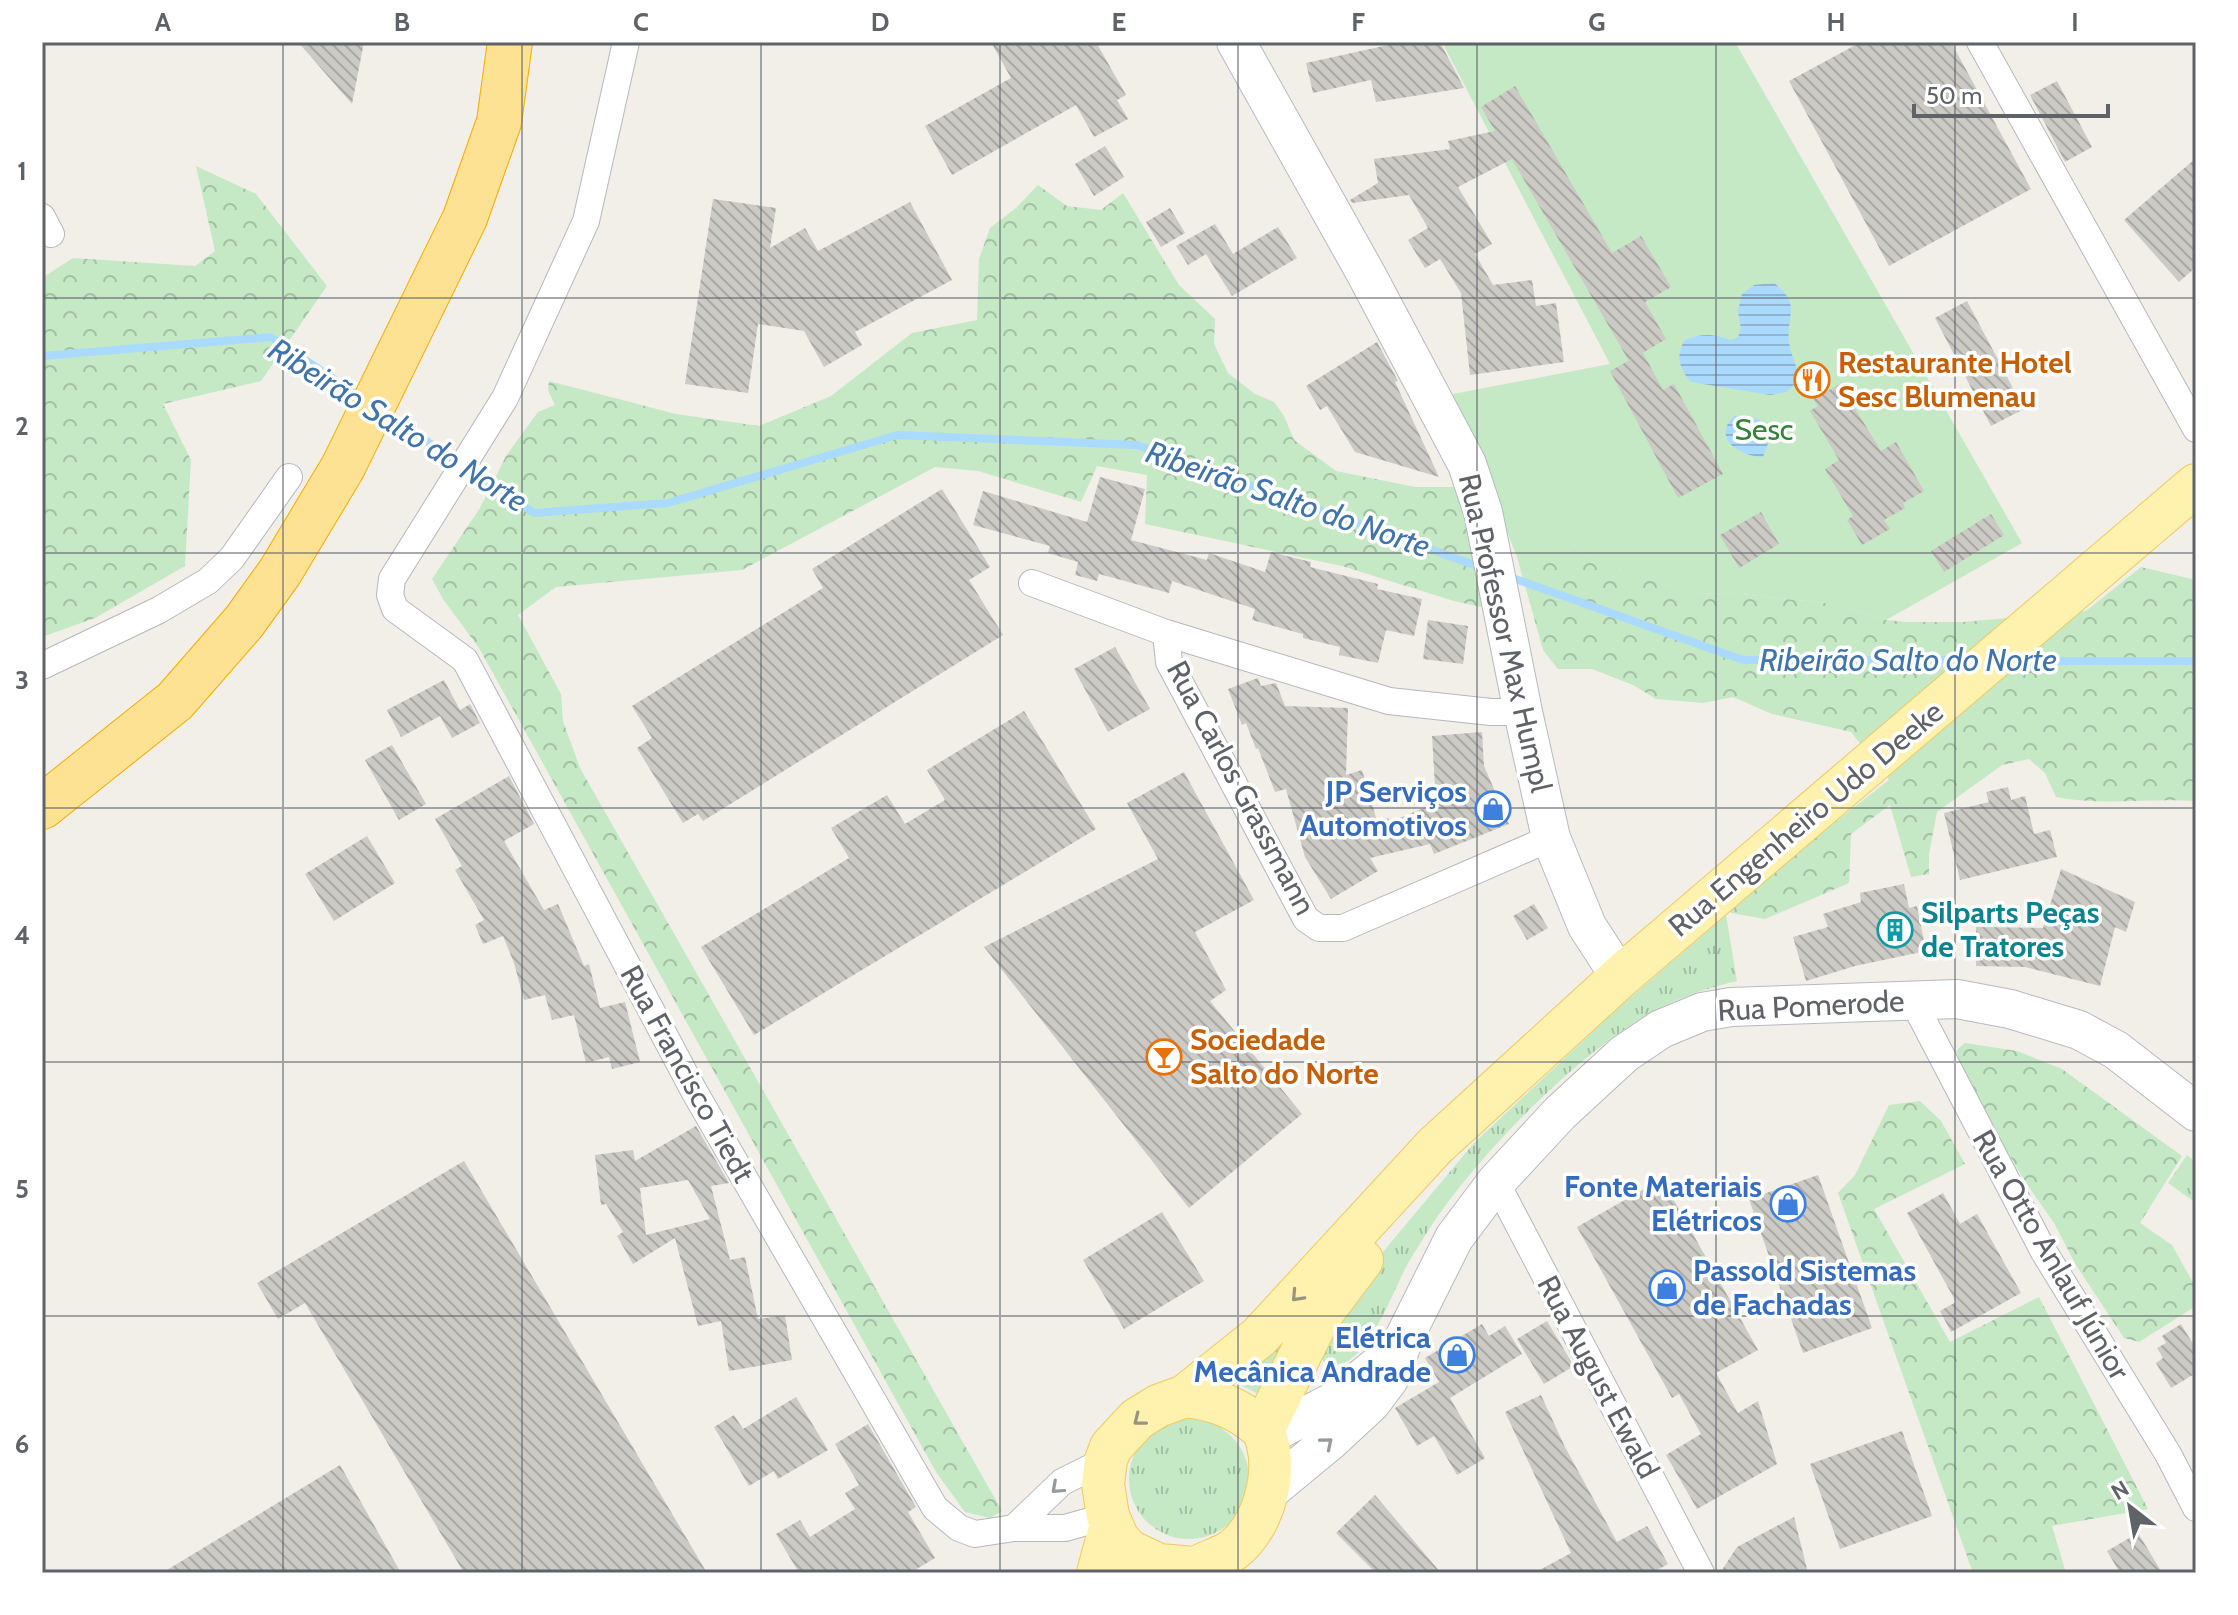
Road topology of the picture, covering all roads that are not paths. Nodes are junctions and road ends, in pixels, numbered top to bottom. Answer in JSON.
{"nodes":[{"id":1,"x":510,"y":42,"type":"edge"},
{"id":2,"x":626,"y":42,"type":"edge"},
{"id":3,"x":1236,"y":42,"type":"edge"},
{"id":4,"x":1980,"y":42,"type":"edge"},
{"id":5,"x":2196,"y":429,"type":"edge"},
{"id":6,"x":289,"y":477,"type":"dead end"},
{"id":7,"x":2196,"y":485,"type":"edge"},
{"id":8,"x":1032,"y":583,"type":"dead end"},
{"id":9,"x":1166,"y":633,"type":"junction"},
{"id":10,"x":42,"y":666,"type":"edge"},
{"id":11,"x":1523,"y":712,"type":"junction"},
{"id":12,"x":42,"y":807,"type":"edge"},
{"id":13,"x":1551,"y":838,"type":"junction"},
{"id":14,"x":1620,"y":977,"type":"junction"},
{"id":15,"x":1912,"y":999,"type":"junction"},
{"id":16,"x":1529,"y":1062,"type":"junction"},
{"id":17,"x":2196,"y":1112,"type":"edge"},
{"id":18,"x":1496,"y":1182,"type":"junction"},
{"id":19,"x":1405,"y":1336,"type":"junction"},
{"id":20,"x":1185,"y":1396,"type":"junction"},
{"id":21,"x":1265,"y":1433,"type":"junction"},
{"id":22,"x":2168,"y":1454,"type":"junction"},
{"id":23,"x":1106,"y":1460,"type":"junction"},
{"id":24,"x":2196,"y":1470,"type":"edge"},
{"id":25,"x":1267,"y":1493,"type":"junction"},
{"id":26,"x":2196,"y":1508,"type":"edge"},
{"id":27,"x":1109,"y":1521,"type":"junction"},
{"id":28,"x":1014,"y":1528,"type":"junction"},
{"id":29,"x":1211,"y":1566,"type":"edge"},
{"id":30,"x":1098,"y":1573,"type":"edge"},
{"id":31,"x":1701,"y":1573,"type":"edge"}],
"edges":[{"from":1,"to":12,"type":"highway"},
{"from":2,"to":28,"type":"street","name":"Rua Francisco Tiedt"},
{"from":3,"to":11,"type":"main road","name":"Rua Professor Max Humpl"},
{"from":4,"to":5,"type":"street"},
{"from":6,"to":10,"type":"street"},
{"from":7,"to":14,"type":"main road","name":"Rua Engenheiro Udo Deeke"},
{"from":8,"to":9,"type":"street"},
{"from":9,"to":11,"type":"street"},
{"from":9,"to":13,"type":"street","name":"Rua Carlos Grassmann"},
{"from":11,"to":13,"type":"main road","name":"Rua Professor Max Humpl"},
{"from":13,"to":14,"type":"main road","name":"Rua Professor Max Humpl"},
{"from":14,"to":16,"type":"main road","name":"Rua Engenheiro Udo Deeke"},
{"from":15,"to":17,"type":"main road","name":"Rua Pomerode"},
{"from":15,"to":18,"type":"main road","name":"Rua Pomerode"},
{"from":15,"to":22,"type":"street","name":"Rua Otto Anlauf Júnior"},
{"from":16,"to":20,"type":"main road","name":"Rua Engenheiro Udo Deeke","one_way":true},
{"from":16,"to":21,"type":"main road","name":"Rua Engenheiro Udo Deeke"},
{"from":18,"to":19,"type":"main road","name":"Rua Pomerode"},
{"from":18,"to":31,"type":"street","name":"Rua August Ewald"},
{"from":19,"to":21,"type":"main road","name":"Rua Pomerode"},
{"from":25,"to":19,"type":"main road","name":"Rua Pomerode","one_way":true},
{"from":20,"to":21,"type":"main road"},
{"from":20,"to":23,"type":"main road","name":"Rua Engenheiro Udo Deeke","one_way":true},
{"from":21,"to":25,"type":"main road"},
{"from":22,"to":24,"type":"street"},
{"from":22,"to":26,"type":"street","name":"Rua Otto Anlauf Júnior"},
{"from":23,"to":27,"type":"main road"},
{"from":23,"to":28,"type":"street","one_way":true},
{"from":25,"to":29,"type":"main road"},
{"from":27,"to":28,"type":"street","name":"Rua Francisco Tiedt"},
{"from":27,"to":29,"type":"main road"},
{"from":27,"to":30,"type":"main road"}]}
